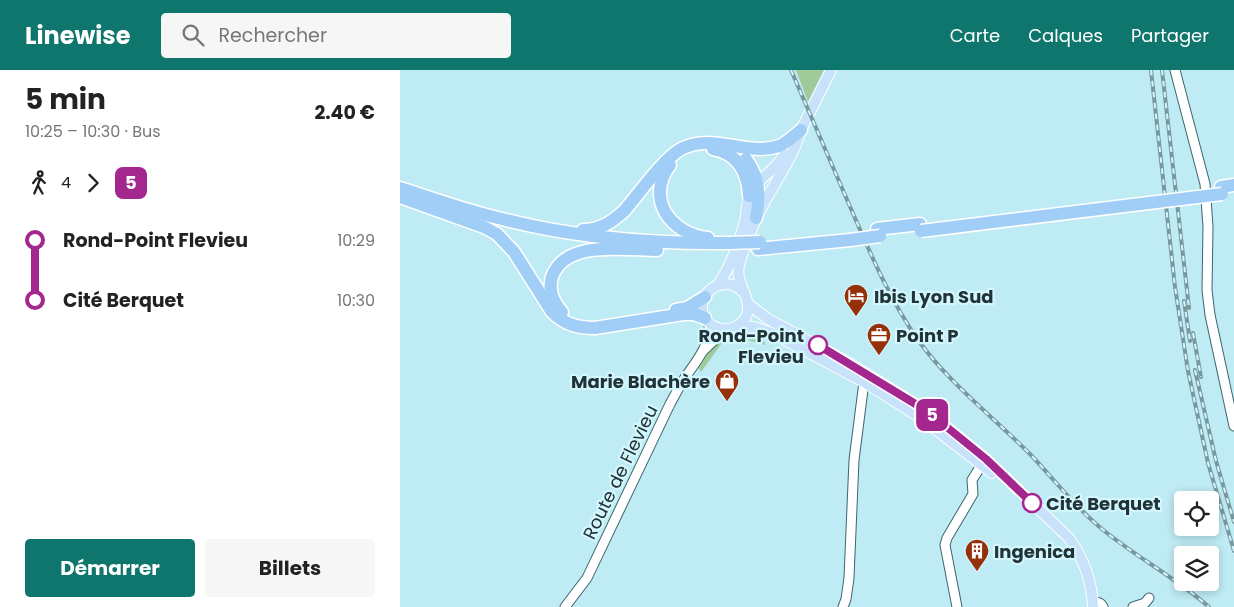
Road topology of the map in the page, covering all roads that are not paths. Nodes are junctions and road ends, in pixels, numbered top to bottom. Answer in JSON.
{"nodes":[{"id":1,"x":830,"y":70,"type":"edge"},
{"id":2,"x":1175,"y":70,"type":"edge"},
{"id":3,"x":801,"y":130,"type":"junction"},
{"id":4,"x":723,"y":145,"type":"junction"},
{"id":5,"x":745,"y":174,"type":"junction"},
{"id":6,"x":777,"y":182,"type":"junction"},
{"id":7,"x":757,"y":184,"type":"junction"},
{"id":8,"x":1234,"y":185,"type":"edge"},
{"id":9,"x":400,"y":188,"type":"edge"},
{"id":10,"x":1225,"y":191,"type":"edge"},
{"id":11,"x":400,"y":196,"type":"edge"},
{"id":12,"x":749,"y":196,"type":"junction"},
{"id":13,"x":756,"y":218,"type":"junction"},
{"id":14,"x":559,"y":231,"type":"junction"},
{"id":15,"x":728,"y":244,"type":"junction"},
{"id":16,"x":660,"y":250,"type":"junction"},
{"id":17,"x":718,"y":285,"type":"junction"},
{"id":18,"x":744,"y":293,"type":"junction"},
{"id":19,"x":705,"y":297,"type":"junction"},
{"id":20,"x":748,"y":304,"type":"junction"},
{"id":21,"x":707,"y":320,"type":"junction"},
{"id":22,"x":738,"y":326,"type":"junction"},
{"id":23,"x":726,"y":329,"type":"junction"},
{"id":24,"x":704,"y":350,"type":"junction"},
{"id":25,"x":866,"y":379,"type":"junction"},
{"id":26,"x":1234,"y":426,"type":"edge"},
{"id":27,"x":984,"y":461,"type":"junction"},
{"id":28,"x":1149,"y":598,"type":"dead end"},
{"id":29,"x":1093,"y":605,"type":"edge"},
{"id":30,"x":565,"y":607,"type":"edge"},
{"id":31,"x":843,"y":607,"type":"edge"},
{"id":32,"x":957,"y":607,"type":"edge"},
{"id":33,"x":1103,"y":607,"type":"edge"},
{"id":34,"x":1133,"y":607,"type":"edge"}],
"edges":[{"from":1,"to":3,"type":"main road"},
{"from":2,"to":26,"type":"street"},
{"from":3,"to":4,"type":"highway"},
{"from":3,"to":6,"type":"main road"},
{"from":3,"to":7,"type":"main road"},
{"from":4,"to":7,"type":"highway"},
{"from":4,"to":14,"type":"highway"},
{"from":5,"to":7,"type":"main road"},
{"from":5,"to":12,"type":"highway"},
{"from":5,"to":15,"type":"highway"},
{"from":6,"to":7,"type":"main road"},
{"from":6,"to":13,"type":"main road"},
{"from":7,"to":12,"type":"main road"},
{"from":7,"to":13,"type":"highway"},
{"from":8,"to":10,"type":"highway"},
{"from":9,"to":14,"type":"highway"},
{"from":10,"to":15,"type":"highway","bridge":true},
{"from":11,"to":16,"type":"highway"},
{"from":11,"to":21,"type":"highway"},
{"from":12,"to":17,"type":"main road"},
{"from":13,"to":18,"type":"main road"},
{"from":14,"to":15,"type":"highway"},
{"from":15,"to":16,"type":"highway"},
{"from":16,"to":19,"type":"highway"},
{"from":17,"to":18,"type":"main road"},
{"from":17,"to":19,"type":"main road"},
{"from":18,"to":20,"type":"main road"},
{"from":19,"to":21,"type":"main road"},
{"from":20,"to":22,"type":"main road"},
{"from":20,"to":25,"type":"main road"},
{"from":21,"to":23,"type":"main road"},
{"from":21,"to":24,"type":"street","name":"Route de Flevieu"},
{"from":22,"to":23,"type":"main road"},
{"from":22,"to":25,"type":"main road"},
{"from":23,"to":24,"type":"street","name":"Route de Flevieu"},
{"from":24,"to":30,"type":"street","name":"Route de Flevieu"},
{"from":25,"to":27,"type":"main road"},
{"from":25,"to":31,"type":"street"},
{"from":27,"to":29,"type":"main road"},
{"from":27,"to":32,"type":"street"},
{"from":28,"to":34,"type":"street"},
{"from":29,"to":33,"type":"street"}]}
